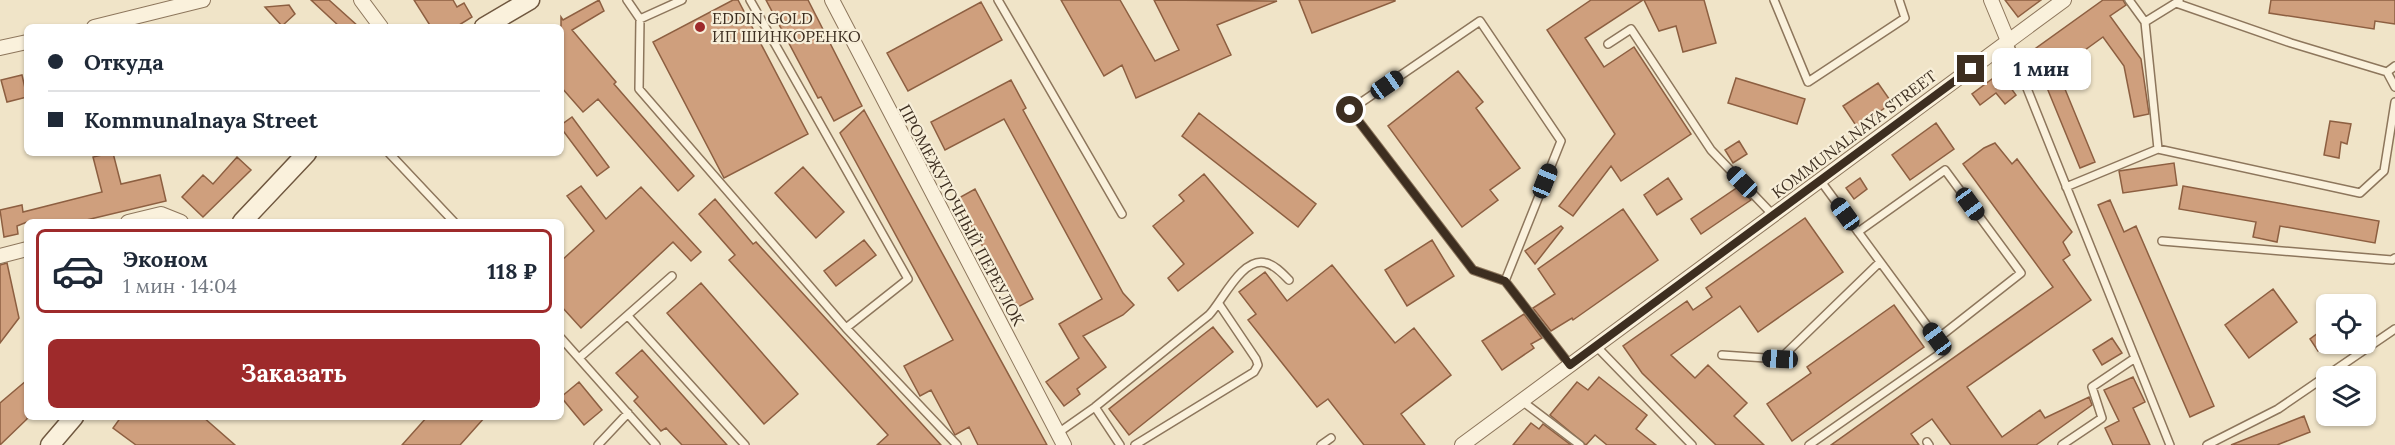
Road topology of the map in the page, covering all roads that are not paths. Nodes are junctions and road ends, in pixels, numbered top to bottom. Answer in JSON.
{"nodes":[{"id":1,"x":203,"y":0,"type":"edge"},
{"id":2,"x":361,"y":0,"type":"edge"},
{"id":3,"x":530,"y":0,"type":"edge"},
{"id":4,"x":627,"y":0,"type":"edge"},
{"id":5,"x":682,"y":0,"type":"edge"},
{"id":6,"x":750,"y":0,"type":"edge"},
{"id":7,"x":832,"y":0,"type":"edge"},
{"id":8,"x":998,"y":0,"type":"edge"},
{"id":9,"x":1774,"y":0,"type":"edge"},
{"id":10,"x":1899,"y":0,"type":"edge"},
{"id":11,"x":1991,"y":0,"type":"edge"},
{"id":12,"x":2064,"y":0,"type":"edge"},
{"id":13,"x":2129,"y":0,"type":"edge"},
{"id":14,"x":2178,"y":2,"type":"edge"},
{"id":15,"x":640,"y":19,"type":"junction"},
{"id":16,"x":2145,"y":22,"type":"junction"},
{"id":17,"x":106,"y":24,"type":"edge"},
{"id":18,"x":379,"y":24,"type":"edge"},
{"id":19,"x":489,"y":24,"type":"edge"},
{"id":20,"x":2008,"y":40,"type":"junction"},
{"id":21,"x":24,"y":43,"type":"edge"},
{"id":22,"x":1608,"y":44,"type":"dead end"},
{"id":23,"x":0,"y":48,"type":"edge"},
{"id":24,"x":2395,"y":66,"type":"edge"},
{"id":25,"x":2386,"y":72,"type":"junction"},
{"id":26,"x":2395,"y":87,"type":"edge"},
{"id":27,"x":2395,"y":102,"type":"edge"},
{"id":28,"x":2158,"y":149,"type":"junction"},
{"id":29,"x":304,"y":156,"type":"edge"},
{"id":30,"x":392,"y":156,"type":"edge"},
{"id":31,"x":1820,"y":180,"type":"junction"},
{"id":32,"x":2066,"y":187,"type":"junction"},
{"id":33,"x":1122,"y":214,"type":"dead end"},
{"id":34,"x":1773,"y":214,"type":"junction"},
{"id":35,"x":140,"y":219,"type":"edge"},
{"id":36,"x":174,"y":219,"type":"edge"},
{"id":37,"x":245,"y":219,"type":"edge"},
{"id":38,"x":451,"y":219,"type":"edge"},
{"id":39,"x":1858,"y":232,"type":"junction"},
{"id":40,"x":2162,"y":241,"type":"dead end"},
{"id":41,"x":24,"y":250,"type":"edge"},
{"id":42,"x":0,"y":256,"type":"edge"},
{"id":43,"x":1880,"y":262,"type":"junction"},
{"id":44,"x":2394,"y":262,"type":"edge"},
{"id":45,"x":672,"y":276,"type":"dead end"},
{"id":46,"x":1290,"y":280,"type":"dead end"},
{"id":47,"x":1505,"y":281,"type":"junction"},
{"id":48,"x":1219,"y":304,"type":"junction"},
{"id":49,"x":628,"y":315,"type":"junction"},
{"id":50,"x":846,"y":328,"type":"junction"},
{"id":51,"x":2395,"y":329,"type":"edge"},
{"id":52,"x":1937,"y":339,"type":"junction"},
{"id":53,"x":564,"y":341,"type":"edge"},
{"id":54,"x":1596,"y":346,"type":"junction"},
{"id":55,"x":1722,"y":355,"type":"dead end"},
{"id":56,"x":579,"y":358,"type":"junction"},
{"id":57,"x":2135,"y":358,"type":"junction"},
{"id":58,"x":1570,"y":365,"type":"junction"},
{"id":59,"x":1522,"y":401,"type":"junction"},
{"id":60,"x":1095,"y":407,"type":"junction"},
{"id":61,"x":628,"y":413,"type":"junction"},
{"id":62,"x":71,"y":420,"type":"edge"},
{"id":63,"x":1331,"y":438,"type":"dead end"},
{"id":64,"x":1061,"y":439,"type":"edge"},
{"id":65,"x":50,"y":445,"type":"edge"},
{"id":66,"x":598,"y":445,"type":"edge"},
{"id":67,"x":656,"y":445,"type":"edge"},
{"id":68,"x":745,"y":445,"type":"edge"},
{"id":69,"x":957,"y":445,"type":"edge"},
{"id":70,"x":1119,"y":445,"type":"edge"},
{"id":71,"x":1135,"y":445,"type":"edge"},
{"id":72,"x":1321,"y":445,"type":"edge"},
{"id":73,"x":1462,"y":445,"type":"edge"},
{"id":74,"x":1580,"y":445,"type":"edge"},
{"id":75,"x":1692,"y":445,"type":"edge"},
{"id":76,"x":1809,"y":445,"type":"edge"},
{"id":77,"x":2062,"y":445,"type":"edge"},
{"id":78,"x":2170,"y":445,"type":"edge"},
{"id":79,"x":2208,"y":445,"type":"edge"}],
"edges":[{"from":1,"to":17,"type":"street"},
{"from":2,"to":18,"type":"street"},
{"from":3,"to":19,"type":"main road"},
{"from":4,"to":15,"type":"lane"},
{"from":5,"to":15,"type":"lane"},
{"from":6,"to":50,"type":"lane"},
{"from":7,"to":64,"type":"street","name":"ПРОМЕЖУТОЧНЫЙ ПЕРЕУЛОК"},
{"from":8,"to":33,"type":"lane"},
{"from":9,"to":10,"type":"lane"},
{"from":11,"to":20,"type":"street"},
{"from":12,"to":20,"type":"street","name":"KOMMUNALNAYA STREET"},
{"from":13,"to":16,"type":"lane"},
{"from":14,"to":16,"type":"lane"},
{"from":14,"to":25,"type":"lane"},
{"from":15,"to":50,"type":"lane"},
{"from":16,"to":28,"type":"lane"},
{"from":20,"to":31,"type":"street","name":"KOMMUNALNAYA STREET"},
{"from":20,"to":32,"type":"lane"},
{"from":21,"to":23,"type":"street"},
{"from":22,"to":34,"type":"lane"},
{"from":24,"to":25,"type":"lane"},
{"from":25,"to":26,"type":"lane"},
{"from":27,"to":28,"type":"lane"},
{"from":28,"to":32,"type":"lane"},
{"from":29,"to":37,"type":"main road"},
{"from":30,"to":38,"type":"lane"},
{"from":31,"to":34,"type":"street","name":"KOMMUNALNAYA STREET"},
{"from":31,"to":39,"type":"lane"},
{"from":32,"to":57,"type":"lane"},
{"from":34,"to":54,"type":"street","name":"KOMMUNALNAYA STREET"},
{"from":35,"to":36,"type":"street"},
{"from":39,"to":43,"type":"lane"},
{"from":39,"to":52,"type":"lane"},
{"from":40,"to":44,"type":"lane"},
{"from":41,"to":42,"type":"street"},
{"from":43,"to":52,"type":"lane"},
{"from":43,"to":55,"type":"lane"},
{"from":45,"to":49,"type":"lane"},
{"from":46,"to":48,"type":"lane"},
{"from":47,"to":47,"type":"lane"},
{"from":47,"to":58,"type":"lane"},
{"from":48,"to":60,"type":"lane"},
{"from":48,"to":71,"type":"lane"},
{"from":49,"to":56,"type":"lane"},
{"from":49,"to":68,"type":"lane"},
{"from":50,"to":69,"type":"lane"},
{"from":51,"to":79,"type":"lane"},
{"from":52,"to":76,"type":"lane"},
{"from":53,"to":56,"type":"lane"},
{"from":54,"to":58,"type":"street","name":"KOMMUNALNAYA STREET"},
{"from":54,"to":75,"type":"lane"},
{"from":56,"to":61,"type":"lane"},
{"from":57,"to":77,"type":"lane"},
{"from":57,"to":78,"type":"lane"},
{"from":58,"to":59,"type":"street","name":"KOMMUNALNAYA STREET"},
{"from":59,"to":73,"type":"street","name":"KOMMUNALNAYA STREET"},
{"from":59,"to":74,"type":"lane"},
{"from":60,"to":64,"type":"lane"},
{"from":60,"to":70,"type":"lane"},
{"from":61,"to":66,"type":"lane"},
{"from":61,"to":67,"type":"lane"},
{"from":62,"to":65,"type":"main road"},
{"from":63,"to":72,"type":"lane"}]}
